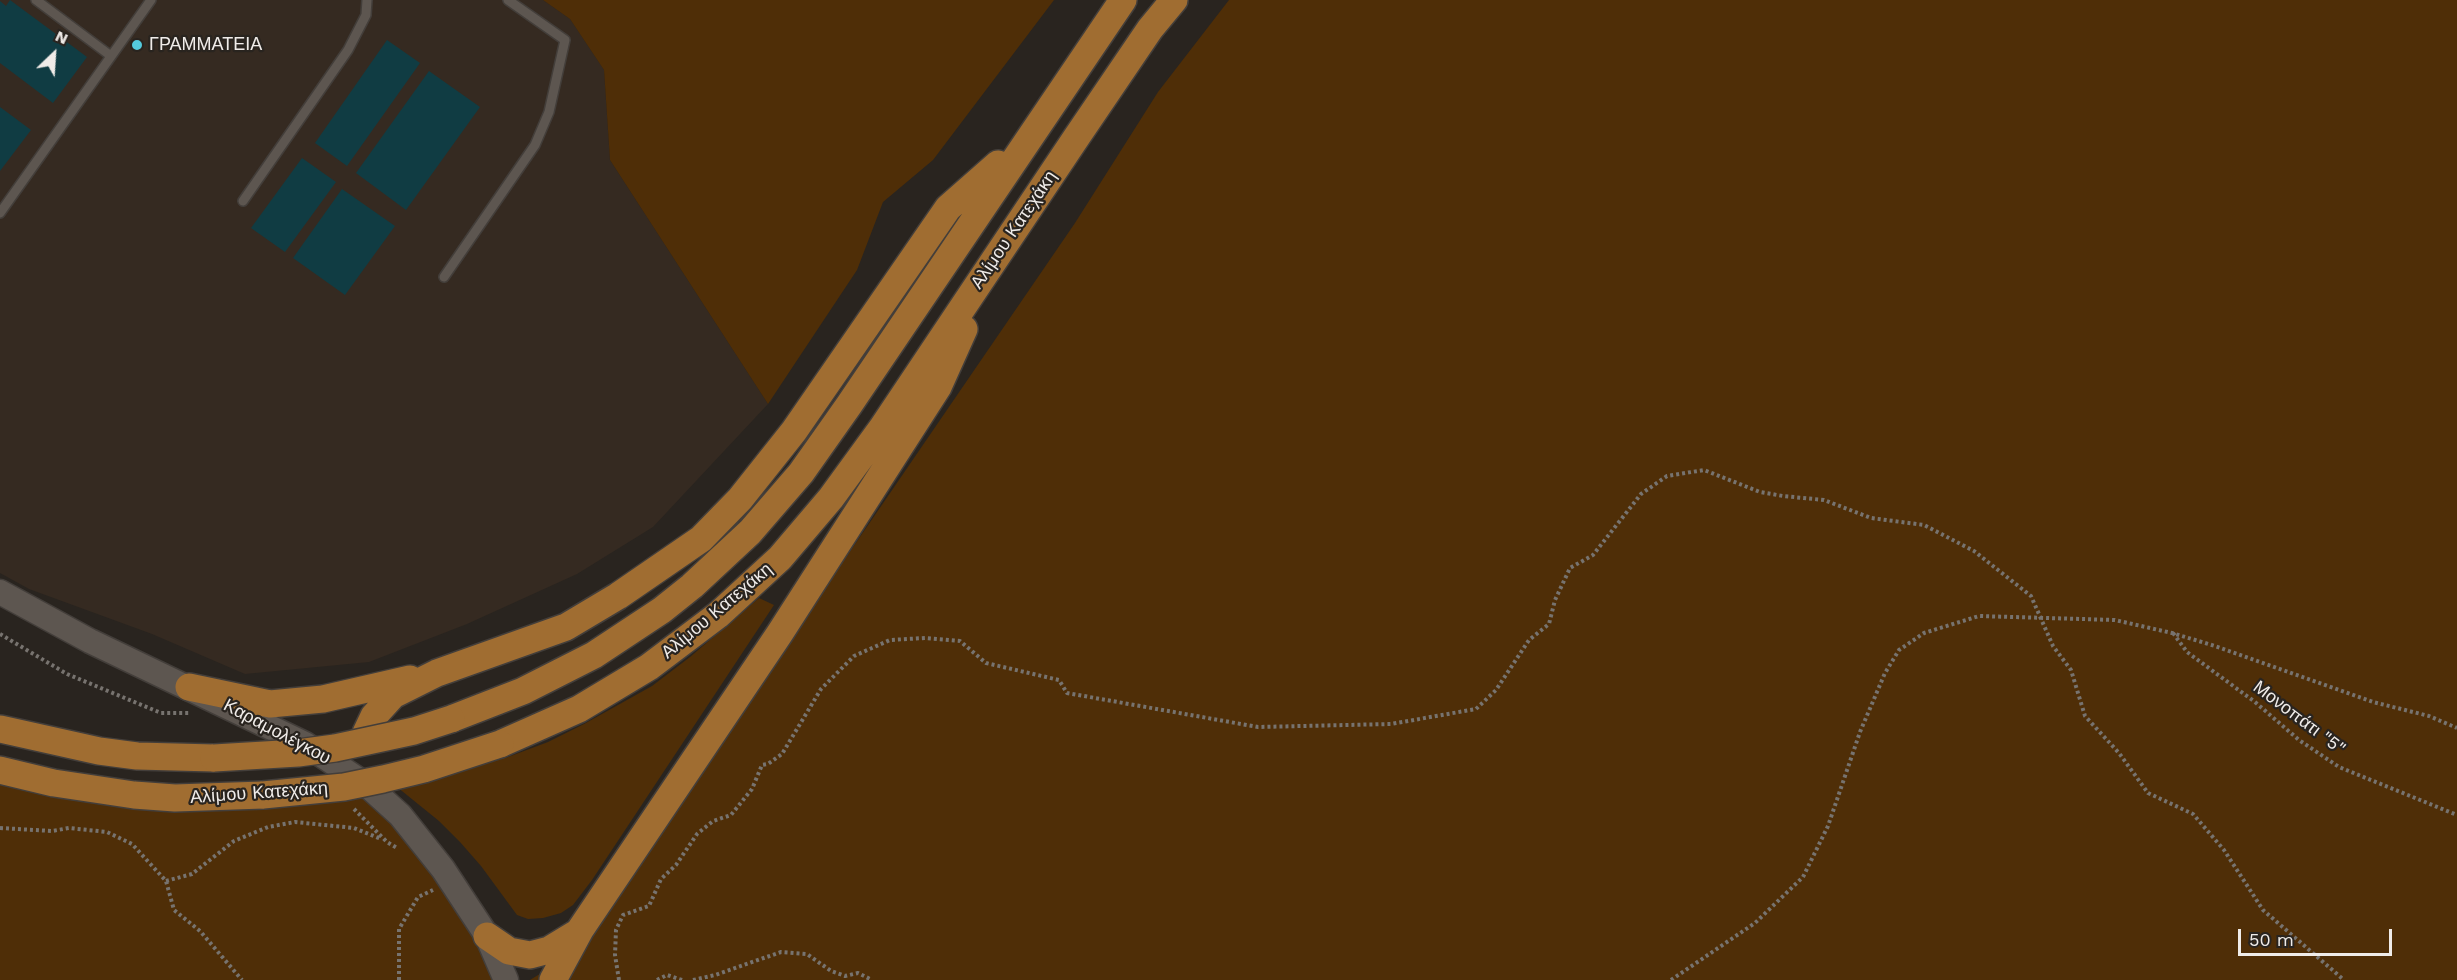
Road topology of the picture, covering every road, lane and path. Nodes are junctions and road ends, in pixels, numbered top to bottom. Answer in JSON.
{"nodes":[{"id":1,"x":36,"y":0,"type":"edge"},
{"id":2,"x":151,"y":0,"type":"edge"},
{"id":3,"x":367,"y":0,"type":"edge"},
{"id":4,"x":508,"y":0,"type":"edge"},
{"id":5,"x":1123,"y":0,"type":"edge"},
{"id":6,"x":1174,"y":0,"type":"edge"},
{"id":7,"x":111,"y":56,"type":"junction"},
{"id":8,"x":1030,"y":135,"type":"junction"},
{"id":9,"x":243,"y":201,"type":"dead end"},
{"id":10,"x":0,"y":213,"type":"edge"},
{"id":11,"x":996,"y":256,"type":"junction"},
{"id":12,"x":444,"y":277,"type":"dead end"},
{"id":13,"x":0,"y":592,"type":"edge"},
{"id":14,"x":2041,"y":617,"type":"junction"},
{"id":15,"x":2172,"y":633,"type":"junction"},
{"id":16,"x":437,"y":673,"type":"junction"},
{"id":17,"x":189,"y":687,"type":"junction"},
{"id":18,"x":2457,"y":728,"type":"edge"},
{"id":19,"x":0,"y":729,"type":"edge"},
{"id":20,"x":366,"y":733,"type":"joint"},
{"id":21,"x":0,"y":770,"type":"edge"},
{"id":22,"x":368,"y":786,"type":"junction"},
{"id":23,"x":2457,"y":815,"type":"edge"},
{"id":24,"x":0,"y":828,"type":"edge"},
{"id":25,"x":387,"y":842,"type":"dead end"},
{"id":26,"x":166,"y":881,"type":"junction"},
{"id":27,"x":436,"y":888,"type":"dead end"},
{"id":28,"x":580,"y":930,"type":"junction"},
{"id":29,"x":487,"y":936,"type":"junction"},
{"id":30,"x":242,"y":980,"type":"edge"},
{"id":31,"x":399,"y":980,"type":"edge"},
{"id":32,"x":506,"y":980,"type":"edge"},
{"id":33,"x":553,"y":980,"type":"edge"},
{"id":34,"x":619,"y":980,"type":"edge"},
{"id":35,"x":657,"y":980,"type":"edge"},
{"id":36,"x":682,"y":980,"type":"edge"},
{"id":37,"x":693,"y":980,"type":"edge"},
{"id":38,"x":872,"y":980,"type":"edge"},
{"id":39,"x":1671,"y":980,"type":"edge"},
{"id":40,"x":2344,"y":980,"type":"edge"}],
"edges":[{"from":1,"to":7,"type":"lane"},
{"from":2,"to":7,"type":"lane"},
{"from":3,"to":9,"type":"lane"},
{"from":4,"to":12,"type":"lane"},
{"from":5,"to":8,"type":"main road","name":"Αλίμου Κατεχάκη"},
{"from":6,"to":11,"type":"main road","name":"Αλίμου Κατεχάκη"},
{"from":7,"to":10,"type":"lane"},
{"from":8,"to":16,"type":"main road"},
{"from":8,"to":19,"type":"main road","name":"Αλίμου Κατεχάκη","bridge":true},
{"from":11,"to":21,"type":"main road","name":"Αλίμου Κατεχάκη","bridge":true},
{"from":11,"to":28,"type":"main road"},
{"from":13,"to":17,"type":"main road","name":"Καραμολέγκου"},
{"from":14,"to":15,"type":"path"},
{"from":14,"to":34,"type":"path"},
{"from":14,"to":39,"type":"path"},
{"from":14,"to":40,"type":"path"},
{"from":15,"to":18,"type":"path"},
{"from":15,"to":23,"type":"path","name":"Μονοπάτι \"5\""},
{"from":16,"to":17,"type":"main road"},
{"from":16,"to":20,"type":"main road"},
{"from":17,"to":22,"type":"main road","name":"Καραμολέγκου"},
{"from":20,"to":22,"type":"main road"},
{"from":22,"to":29,"type":"main road","name":"Καραμολέγκου"},
{"from":24,"to":26,"type":"path"},
{"from":25,"to":26,"type":"path"},
{"from":26,"to":30,"type":"path"},
{"from":27,"to":31,"type":"path"},
{"from":28,"to":29,"type":"main road"},
{"from":28,"to":33,"type":"main road"},
{"from":29,"to":32,"type":"main road","name":"Καραμολέγκου"},
{"from":35,"to":36,"type":"path"},
{"from":37,"to":38,"type":"path"}]}
